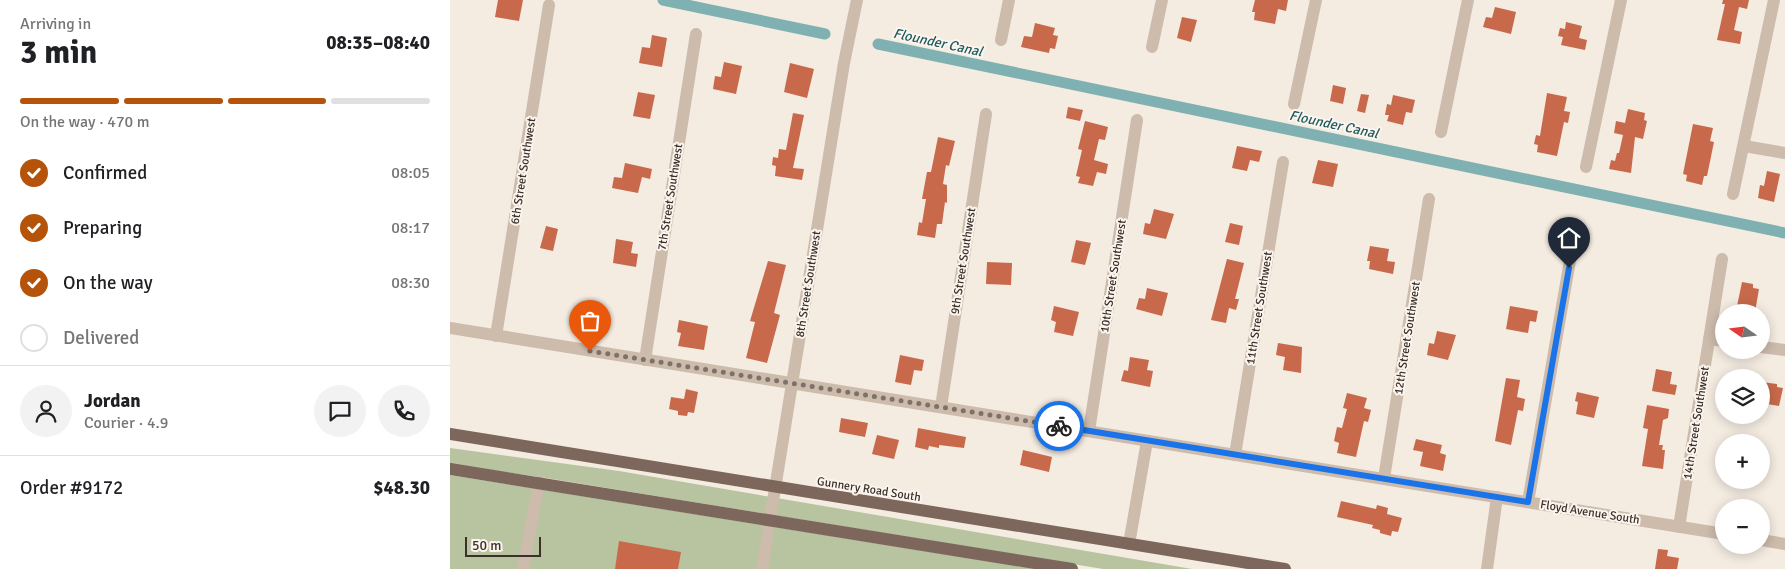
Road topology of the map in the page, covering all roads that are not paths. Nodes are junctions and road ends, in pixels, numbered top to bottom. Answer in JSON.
{"nodes":[{"id":1,"x":857,"y":0,"type":"edge"},
{"id":2,"x":1009,"y":0,"type":"edge"},
{"id":3,"x":1162,"y":0,"type":"edge"},
{"id":4,"x":1316,"y":0,"type":"edge"},
{"id":5,"x":1468,"y":0,"type":"edge"},
{"id":6,"x":1621,"y":0,"type":"edge"},
{"id":7,"x":1774,"y":0,"type":"edge"},
{"id":8,"x":549,"y":5,"type":"dead end"},
{"id":9,"x":696,"y":34,"type":"dead end"},
{"id":10,"x":1001,"y":40,"type":"dead end"},
{"id":11,"x":1152,"y":47,"type":"dead end"},
{"id":12,"x":1294,"y":104,"type":"dead end"},
{"id":13,"x":986,"y":114,"type":"dead end"},
{"id":14,"x":1137,"y":120,"type":"dead end"},
{"id":15,"x":1441,"y":132,"type":"dead end"},
{"id":16,"x":1744,"y":146,"type":"junction"},
{"id":17,"x":1785,"y":153,"type":"edge"},
{"id":18,"x":1283,"y":162,"type":"dead end"},
{"id":19,"x":1586,"y":167,"type":"dead end"},
{"id":20,"x":1734,"y":194,"type":"dead end"},
{"id":21,"x":1430,"y":199,"type":"dead end"},
{"id":22,"x":1572,"y":249,"type":"dead end"},
{"id":23,"x":1722,"y":259,"type":"dead end"},
{"id":24,"x":450,"y":328,"type":"edge"},
{"id":25,"x":496,"y":336,"type":"junction"},
{"id":26,"x":1709,"y":339,"type":"junction"},
{"id":27,"x":1715,"y":340,"type":"edge"},
{"id":28,"x":1770,"y":348,"type":"edge"},
{"id":29,"x":1785,"y":350,"type":"edge"},
{"id":30,"x":645,"y":360,"type":"junction"},
{"id":31,"x":792,"y":383,"type":"junction"},
{"id":32,"x":941,"y":407,"type":"junction"},
{"id":33,"x":1089,"y":431,"type":"junction"},
{"id":34,"x":450,"y":434,"type":"edge"},
{"id":35,"x":1147,"y":441,"type":"junction"},
{"id":36,"x":1235,"y":455,"type":"junction"},
{"id":37,"x":450,"y":469,"type":"edge"},
{"id":38,"x":1384,"y":478,"type":"junction"},
{"id":39,"x":539,"y":482,"type":"junction"},
{"id":40,"x":776,"y":488,"type":"junction"},
{"id":41,"x":1497,"y":497,"type":"junction"},
{"id":42,"x":1528,"y":502,"type":"junction"},
{"id":43,"x":771,"y":520,"type":"junction"},
{"id":44,"x":1679,"y":526,"type":"junction"},
{"id":45,"x":1715,"y":532,"type":"edge"},
{"id":46,"x":1770,"y":542,"type":"edge"},
{"id":47,"x":1129,"y":544,"type":"junction"},
{"id":48,"x":1785,"y":544,"type":"edge"},
{"id":49,"x":523,"y":569,"type":"edge"},
{"id":50,"x":762,"y":569,"type":"edge"},
{"id":51,"x":1072,"y":569,"type":"edge"},
{"id":52,"x":1285,"y":569,"type":"edge"},
{"id":53,"x":1487,"y":569,"type":"edge"}],
"edges":[{"from":1,"to":31,"type":"street","name":"8th Street Southwest"},
{"from":2,"to":10,"type":"street"},
{"from":3,"to":11,"type":"street"},
{"from":4,"to":12,"type":"street"},
{"from":5,"to":15,"type":"street"},
{"from":6,"to":19,"type":"street"},
{"from":7,"to":16,"type":"street"},
{"from":8,"to":25,"type":"street","name":"6th Street Southwest"},
{"from":9,"to":30,"type":"street","name":"7th Street Southwest"},
{"from":13,"to":32,"type":"street","name":"9th Street Southwest"},
{"from":14,"to":33,"type":"street","name":"10th Street Southwest"},
{"from":16,"to":17,"type":"street"},
{"from":16,"to":20,"type":"street"},
{"from":18,"to":36,"type":"street","name":"11th Street Southwest"},
{"from":21,"to":38,"type":"street","name":"12th Street Southwest"},
{"from":22,"to":42,"type":"street"},
{"from":23,"to":26,"type":"street","name":"14th Street Southwest"},
{"from":24,"to":25,"type":"street","name":"Floyd Avenue South"},
{"from":25,"to":30,"type":"street","name":"Floyd Avenue South"},
{"from":26,"to":27,"type":"street"},
{"from":26,"to":44,"type":"street","name":"14th Street Southwest"},
{"from":28,"to":29,"type":"street"},
{"from":30,"to":31,"type":"street","name":"Floyd Avenue South"},
{"from":31,"to":32,"type":"street","name":"Floyd Avenue South"},
{"from":31,"to":40,"type":"street","name":"8th Street Southwest"},
{"from":32,"to":33,"type":"street","name":"Floyd Avenue South"},
{"from":33,"to":35,"type":"street","name":"Floyd Avenue South"},
{"from":34,"to":40,"type":"main road","name":"Gunnery Road South"},
{"from":35,"to":36,"type":"street","name":"Floyd Avenue South"},
{"from":35,"to":47,"type":"street"},
{"from":36,"to":38,"type":"street","name":"Floyd Avenue South"},
{"from":37,"to":39,"type":"main road"},
{"from":38,"to":41,"type":"street","name":"Floyd Avenue South"},
{"from":39,"to":43,"type":"main road"},
{"from":39,"to":49,"type":"street"},
{"from":40,"to":43,"type":"street","name":"8th Street Southwest"},
{"from":40,"to":47,"type":"main road","name":"Gunnery Road South"},
{"from":41,"to":42,"type":"street","name":"Floyd Avenue South"},
{"from":41,"to":53,"type":"street"},
{"from":42,"to":44,"type":"street","name":"Floyd Avenue South"},
{"from":43,"to":50,"type":"street","name":"8th Street Southwest"},
{"from":43,"to":51,"type":"main road"},
{"from":44,"to":45,"type":"street","name":"Floyd Avenue South"},
{"from":46,"to":48,"type":"street"},
{"from":47,"to":52,"type":"main road","name":"Gunnery Road South"}]}
